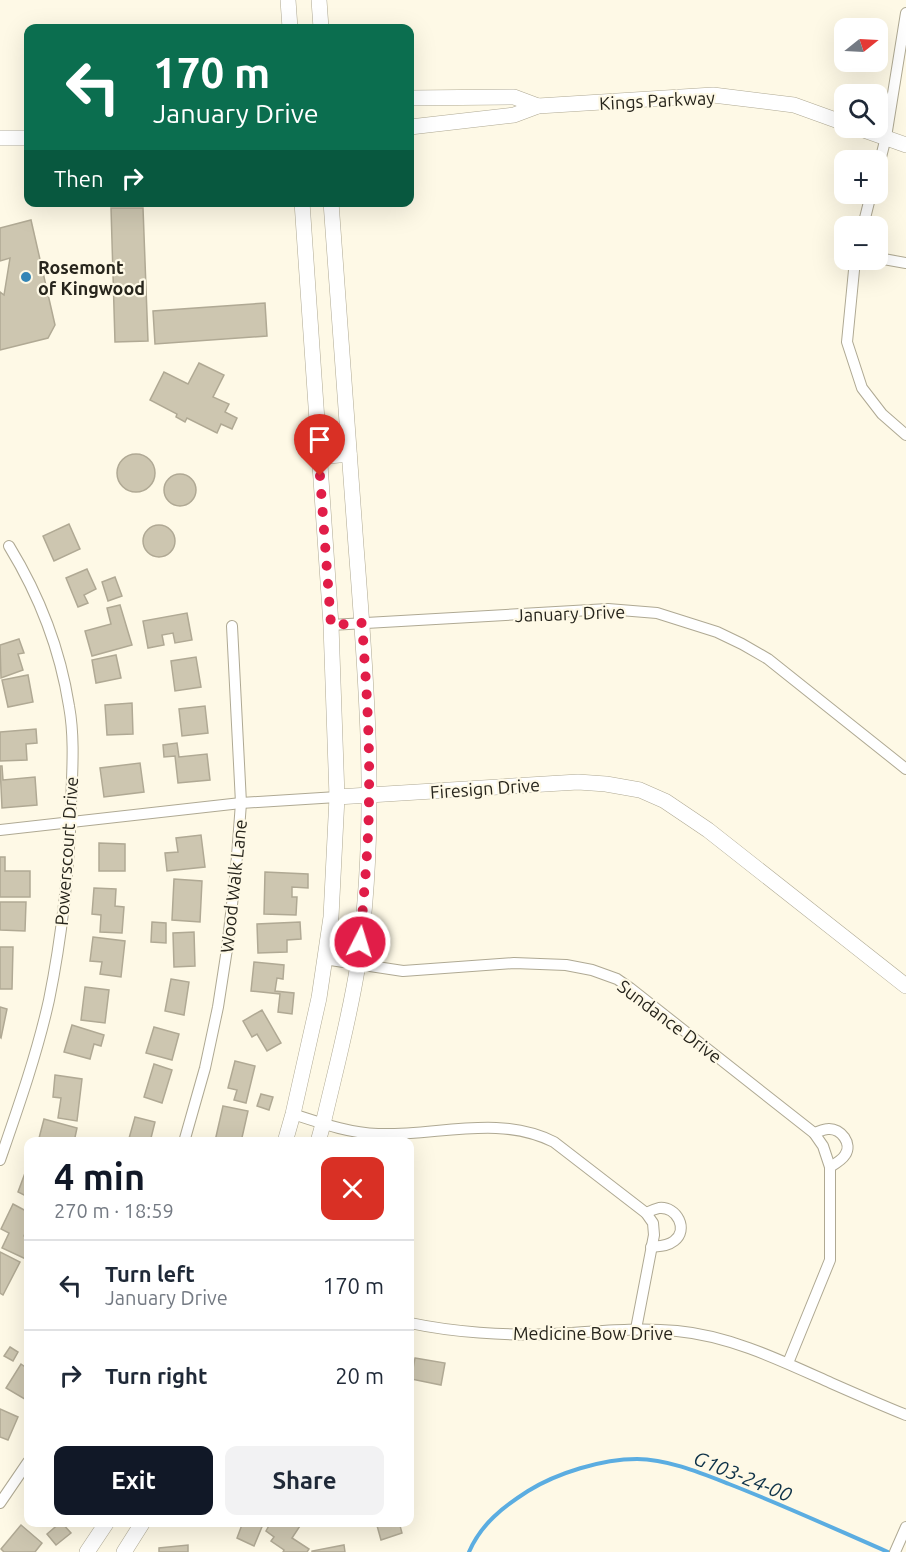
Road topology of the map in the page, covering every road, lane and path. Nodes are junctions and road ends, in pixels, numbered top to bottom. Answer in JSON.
{"nodes":[{"id":1,"x":288,"y":0,"type":"edge"},
{"id":2,"x":319,"y":0,"type":"edge"},
{"id":3,"x":906,"y":13,"type":"edge"},
{"id":4,"x":290,"y":24,"type":"edge"},
{"id":5,"x":321,"y":24,"type":"edge"},
{"id":6,"x":905,"y":26,"type":"edge"},
{"id":7,"x":414,"y":98,"type":"edge"},
{"id":8,"x":538,"y":106,"type":"junction"},
{"id":9,"x":834,"y":119,"type":"edge"},
{"id":10,"x":888,"y":125,"type":"edge"},
{"id":11,"x":414,"y":127,"type":"edge"},
{"id":12,"x":0,"y":138,"type":"edge"},
{"id":13,"x":24,"y":138,"type":"edge"},
{"id":14,"x":888,"y":138,"type":"edge"},
{"id":15,"x":906,"y":145,"type":"edge"},
{"id":16,"x":302,"y":207,"type":"edge"},
{"id":17,"x":331,"y":207,"type":"edge"},
{"id":18,"x":888,"y":260,"type":"edge"},
{"id":19,"x":906,"y":263,"type":"edge"},
{"id":20,"x":854,"y":270,"type":"edge"},
{"id":21,"x":906,"y":435,"type":"edge"},
{"id":22,"x":349,"y":454,"type":"junction"},
{"id":23,"x":319,"y":457,"type":"junction"},
{"id":24,"x":9,"y":546,"type":"dead end"},
{"id":25,"x":362,"y":623,"type":"junction"},
{"id":26,"x":331,"y":625,"type":"junction"},
{"id":27,"x":232,"y":626,"type":"dead end"},
{"id":28,"x":906,"y":769,"type":"edge"},
{"id":29,"x":369,"y":796,"type":"junction"},
{"id":30,"x":338,"y":797,"type":"junction"},
{"id":31,"x":241,"y":803,"type":"junction"},
{"id":32,"x":70,"y":824,"type":"junction"},
{"id":33,"x":0,"y":830,"type":"edge"},
{"id":34,"x":324,"y":959,"type":"junction"},
{"id":35,"x":358,"y":965,"type":"junction"},
{"id":36,"x":906,"y":986,"type":"edge"},
{"id":37,"x":293,"y":1114,"type":"junction"},
{"id":38,"x":323,"y":1124,"type":"junction"},
{"id":39,"x":814,"y":1133,"type":"junction"},
{"id":40,"x":185,"y":1137,"type":"edge"},
{"id":41,"x":286,"y":1137,"type":"edge"},
{"id":42,"x":319,"y":1137,"type":"edge"},
{"id":43,"x":0,"y":1160,"type":"edge"},
{"id":44,"x":830,"y":1167,"type":"junction"},
{"id":45,"x":646,"y":1213,"type":"junction"},
{"id":46,"x":651,"y":1247,"type":"junction"},
{"id":47,"x":414,"y":1324,"type":"edge"},
{"id":48,"x":636,"y":1329,"type":"junction"},
{"id":49,"x":788,"y":1363,"type":"junction"},
{"id":50,"x":906,"y":1415,"type":"edge"},
{"id":51,"x":24,"y":1468,"type":"edge"},
{"id":52,"x":0,"y":1503,"type":"edge"},
{"id":53,"x":104,"y":1527,"type":"edge"},
{"id":54,"x":140,"y":1527,"type":"edge"},
{"id":55,"x":906,"y":1527,"type":"edge"},
{"id":56,"x":87,"y":1552,"type":"edge"},
{"id":57,"x":124,"y":1552,"type":"edge"},
{"id":58,"x":895,"y":1552,"type":"edge"}],
"edges":[{"from":1,"to":4,"type":"main road"},
{"from":2,"to":5,"type":"main road"},
{"from":3,"to":6,"type":"street"},
{"from":6,"to":10,"type":"street"},
{"from":7,"to":8,"type":"main road","name":"Kings Parkway"},
{"from":8,"to":9,"type":"main road","name":"Kings Parkway"},
{"from":8,"to":11,"type":"main road","name":"Kings Parkway"},
{"from":12,"to":13,"type":"main road"},
{"from":14,"to":15,"type":"main road"},
{"from":16,"to":23,"type":"main road"},
{"from":17,"to":22,"type":"main road"},
{"from":18,"to":19,"type":"street"},
{"from":20,"to":21,"type":"street"},
{"from":22,"to":23,"type":"main road"},
{"from":22,"to":25,"type":"main road"},
{"from":23,"to":26,"type":"main road"},
{"from":24,"to":32,"type":"street","name":"Powerscourt Drive"},
{"from":25,"to":26,"type":"street","name":"January Drive"},
{"from":25,"to":28,"type":"street","name":"January Drive"},
{"from":25,"to":29,"type":"main road"},
{"from":26,"to":30,"type":"main road"},
{"from":27,"to":31,"type":"street","name":"Wood Walk Lane"},
{"from":29,"to":30,"type":"main road","name":"Firesign Drive"},
{"from":29,"to":35,"type":"main road"},
{"from":29,"to":36,"type":"main road","name":"Firesign Drive"},
{"from":30,"to":31,"type":"street","name":"Firesign Drive"},
{"from":30,"to":34,"type":"main road"},
{"from":31,"to":32,"type":"street","name":"Firesign Drive"},
{"from":31,"to":40,"type":"street","name":"Wood Walk Lane"},
{"from":32,"to":33,"type":"street","name":"Firesign Drive"},
{"from":32,"to":43,"type":"street","name":"Powerscourt Drive"},
{"from":34,"to":35,"type":"street","name":"Sundance Drive"},
{"from":34,"to":37,"type":"main road"},
{"from":35,"to":38,"type":"main road"},
{"from":35,"to":39,"type":"street","name":"Sundance Drive"},
{"from":37,"to":38,"type":"street"},
{"from":37,"to":41,"type":"main road"},
{"from":38,"to":42,"type":"main road"},
{"from":38,"to":45,"type":"street"},
{"from":39,"to":44,"type":"street","name":"Sundance Drive"},
{"from":39,"to":44,"type":"street"},
{"from":44,"to":49,"type":"street","name":"Sundance Drive"},
{"from":45,"to":46,"type":"street"},
{"from":45,"to":46,"type":"street"},
{"from":46,"to":48,"type":"street"},
{"from":47,"to":48,"type":"street","name":"Medicine Bow Drive"},
{"from":48,"to":49,"type":"street","name":"Medicine Bow Drive"},
{"from":49,"to":50,"type":"street","name":"Medicine Bow Drive"},
{"from":51,"to":52,"type":"street"},
{"from":53,"to":56,"type":"main road"},
{"from":54,"to":57,"type":"main road"},
{"from":55,"to":58,"type":"street"}]}
